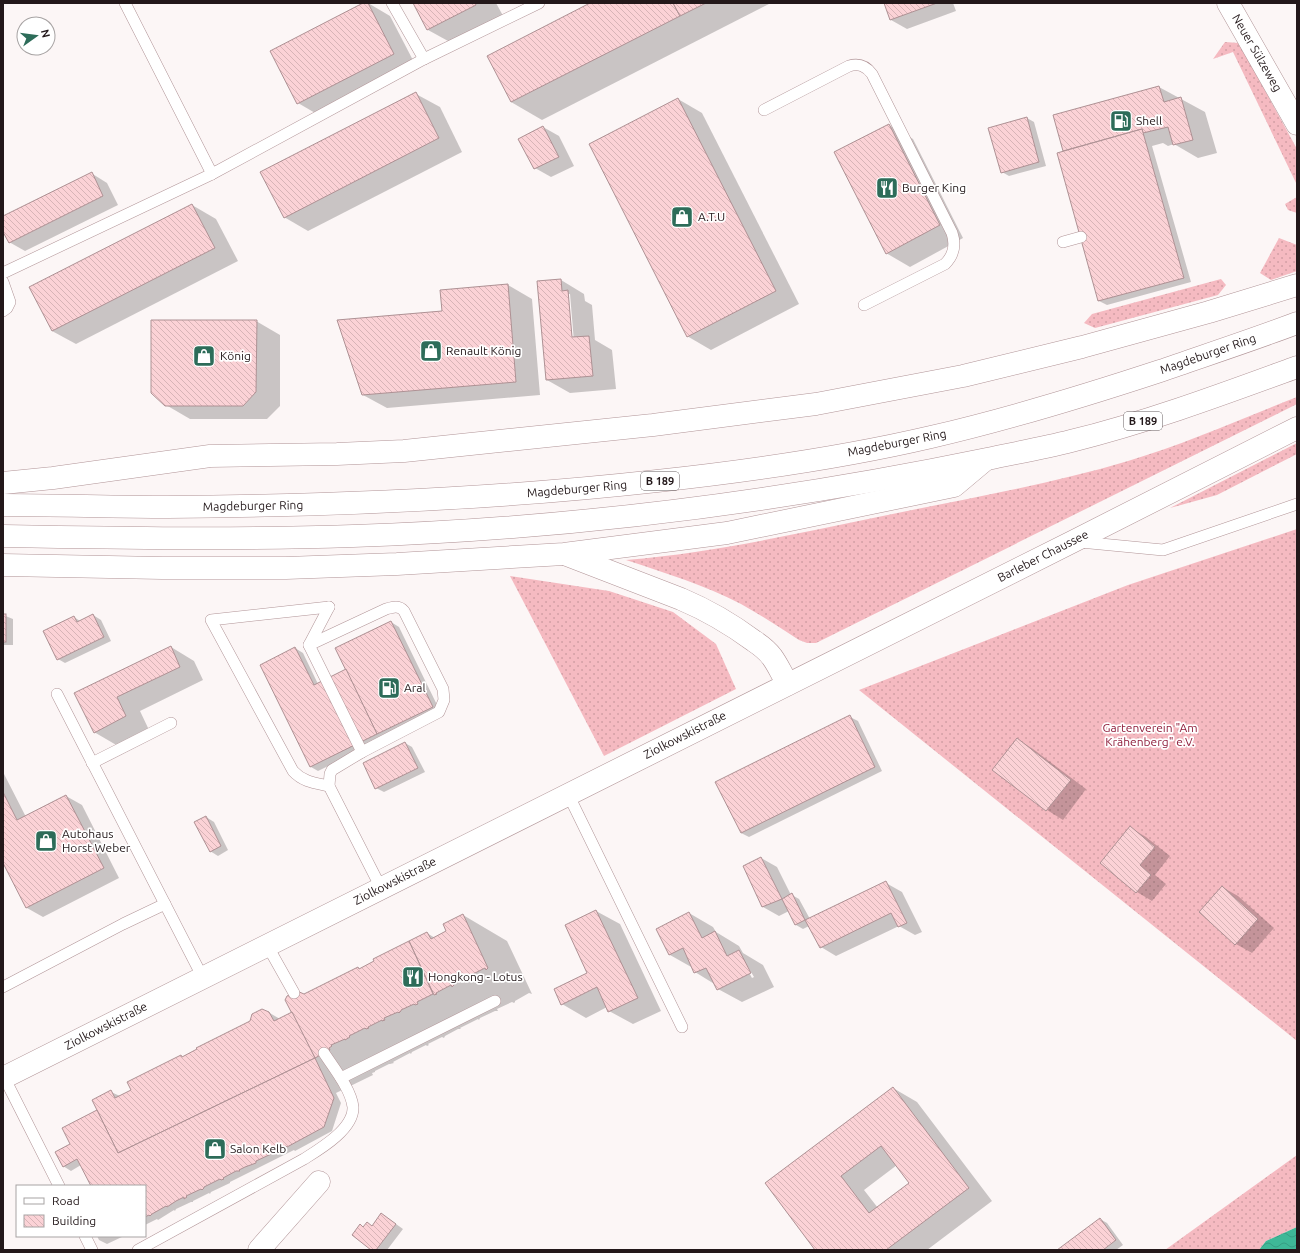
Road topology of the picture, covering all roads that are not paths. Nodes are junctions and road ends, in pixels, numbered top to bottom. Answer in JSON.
{"nodes":[{"id":1,"x":125,"y":3,"type":"edge"},
{"id":2,"x":392,"y":3,"type":"edge"},
{"id":3,"x":539,"y":3,"type":"edge"},
{"id":4,"x":1228,"y":3,"type":"edge"},
{"id":5,"x":424,"y":59,"type":"junction"},
{"id":6,"x":764,"y":110,"type":"dead end"},
{"id":7,"x":1297,"y":124,"type":"edge"},
{"id":8,"x":212,"y":174,"type":"junction"},
{"id":9,"x":1080,"y":238,"type":"dead end"},
{"id":10,"x":1063,"y":242,"type":"dead end"},
{"id":11,"x":3,"y":273,"type":"edge"},
{"id":12,"x":3,"y":282,"type":"edge"},
{"id":13,"x":1297,"y":285,"type":"edge"},
{"id":14,"x":864,"y":305,"type":"dead end"},
{"id":15,"x":3,"y":311,"type":"edge"},
{"id":16,"x":1297,"y":323,"type":"edge"},
{"id":17,"x":1297,"y":367,"type":"edge"},
{"id":18,"x":1297,"y":428,"type":"edge"},
{"id":19,"x":986,"y":459,"type":"junction"},
{"id":20,"x":3,"y":483,"type":"edge"},
{"id":21,"x":3,"y":504,"type":"edge"},
{"id":22,"x":1297,"y":504,"type":"edge"},
{"id":23,"x":3,"y":536,"type":"edge"},
{"id":24,"x":1072,"y":542,"type":"junction"},
{"id":25,"x":564,"y":554,"type":"junction"},
{"id":26,"x":3,"y":565,"type":"edge"},
{"id":27,"x":309,"y":645,"type":"junction"},
{"id":28,"x":788,"y":684,"type":"junction"},
{"id":29,"x":57,"y":694,"type":"dead end"},
{"id":30,"x":171,"y":723,"type":"dead end"},
{"id":31,"x":362,"y":752,"type":"junction"},
{"id":32,"x":92,"y":763,"type":"junction"},
{"id":33,"x":330,"y":786,"type":"junction"},
{"id":34,"x":568,"y":794,"type":"junction"},
{"id":35,"x":381,"y":888,"type":"junction"},
{"id":36,"x":165,"y":904,"type":"junction"},
{"id":37,"x":267,"y":946,"type":"junction"},
{"id":38,"x":203,"y":978,"type":"junction"},
{"id":39,"x":3,"y":987,"type":"edge"},
{"id":40,"x":294,"y":993,"type":"dead end"},
{"id":41,"x":495,"y":1001,"type":"dead end"},
{"id":42,"x":682,"y":1027,"type":"dead end"},
{"id":43,"x":324,"y":1053,"type":"dead end"},
{"id":44,"x":4,"y":1078,"type":"edge"},
{"id":45,"x":340,"y":1078,"type":"junction"},
{"id":46,"x":319,"y":1182,"type":"dead end"},
{"id":47,"x":58,"y":1185,"type":"edge"},
{"id":48,"x":86,"y":1237,"type":"edge"},
{"id":49,"x":92,"y":1250,"type":"edge"},
{"id":50,"x":138,"y":1250,"type":"edge"},
{"id":51,"x":259,"y":1250,"type":"edge"}],
"edges":[{"from":1,"to":8,"type":"lane"},
{"from":2,"to":5,"type":"lane"},
{"from":3,"to":5,"type":"lane"},
{"from":4,"to":7,"type":"main road","name":"Neuer Sülzeweg"},
{"from":5,"to":8,"type":"lane"},
{"from":6,"to":14,"type":"lane"},
{"from":8,"to":11,"type":"lane"},
{"from":9,"to":10,"type":"lane"},
{"from":12,"to":15,"type":"lane"},
{"from":13,"to":20,"type":"main road"},
{"from":16,"to":21,"type":"main road","name":"Magdeburger Ring","number":"B 189"},
{"from":17,"to":19,"type":"main road","number":"B 189"},
{"from":18,"to":24,"type":"main road","name":"Barleber Chaussee"},
{"from":19,"to":23,"type":"main road","number":"B 189"},
{"from":19,"to":25,"type":"main road"},
{"from":22,"to":24,"type":"lane"},
{"from":24,"to":28,"type":"main road","name":"Barleber Chaussee"},
{"from":25,"to":26,"type":"main road"},
{"from":25,"to":28,"type":"main road"},
{"from":27,"to":31,"type":"lane"},
{"from":27,"to":31,"type":"lane"},
{"from":27,"to":33,"type":"lane"},
{"from":28,"to":34,"type":"main road","name":"Ziolkowskistraße"},
{"from":29,"to":32,"type":"lane"},
{"from":30,"to":32,"type":"lane"},
{"from":31,"to":33,"type":"lane"},
{"from":32,"to":36,"type":"lane"},
{"from":33,"to":35,"type":"lane"},
{"from":34,"to":35,"type":"main road","name":"Ziolkowskistraße"},
{"from":34,"to":42,"type":"lane"},
{"from":35,"to":37,"type":"main road","name":"Ziolkowskistraße"},
{"from":36,"to":38,"type":"lane"},
{"from":36,"to":39,"type":"lane"},
{"from":37,"to":38,"type":"main road","name":"Ziolkowskistraße"},
{"from":37,"to":40,"type":"lane"},
{"from":38,"to":44,"type":"main road","name":"Ziolkowskistraße"},
{"from":41,"to":45,"type":"lane"},
{"from":43,"to":45,"type":"lane"},
{"from":44,"to":47,"type":"lane"},
{"from":45,"to":50,"type":"lane"},
{"from":46,"to":51,"type":"main road"},
{"from":48,"to":49,"type":"lane"}]}
